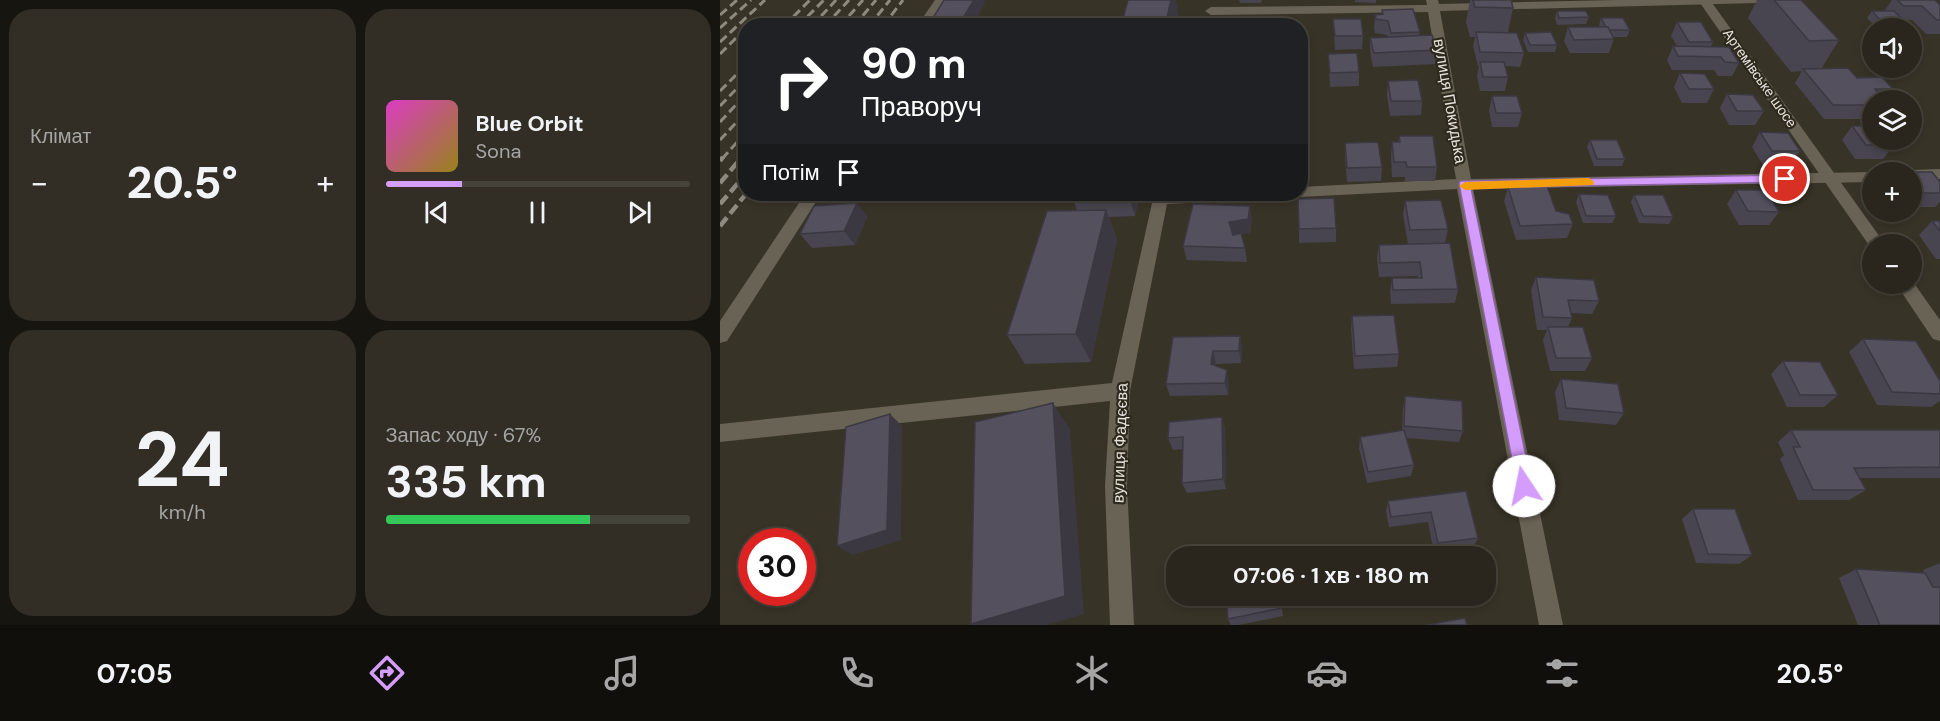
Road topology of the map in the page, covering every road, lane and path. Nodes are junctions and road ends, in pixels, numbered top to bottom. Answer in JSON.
{"nodes":[{"id":1,"x":941,"y":0,"type":"edge"},
{"id":2,"x":1757,"y":0,"type":"edge"},
{"id":3,"x":1705,"y":1,"type":"edge"},
{"id":4,"x":1433,"y":4,"type":"edge"},
{"id":5,"x":1212,"y":5,"type":"edge"},
{"id":6,"x":929,"y":18,"type":"edge"},
{"id":7,"x":1940,"y":174,"type":"edge"},
{"id":8,"x":1922,"y":175,"type":"edge"},
{"id":9,"x":1862,"y":177,"type":"edge"},
{"id":10,"x":1830,"y":178,"type":"junction"},
{"id":11,"x":1464,"y":184,"type":"junction"},
{"id":12,"x":1308,"y":192,"type":"edge"},
{"id":13,"x":808,"y":201,"type":"edge"},
{"id":14,"x":1159,"y":201,"type":"edge"},
{"id":15,"x":1870,"y":234,"type":"edge"},
{"id":16,"x":1912,"y":294,"type":"edge"},
{"id":17,"x":1940,"y":334,"type":"edge"},
{"id":18,"x":720,"y":336,"type":"edge"},
{"id":19,"x":1120,"y":391,"type":"junction"},
{"id":20,"x":720,"y":433,"type":"edge"},
{"id":21,"x":1122,"y":625,"type":"edge"},
{"id":22,"x":1551,"y":625,"type":"edge"}],
"edges":[{"from":1,"to":6,"type":"street"},
{"from":2,"to":3,"type":"street"},
{"from":3,"to":4,"type":"street"},
{"from":3,"to":10,"type":"street","name":"Артемівське шосе"},
{"from":4,"to":5,"type":"street"},
{"from":4,"to":11,"type":"street","name":"вулиця Покидька"},
{"from":7,"to":8,"type":"street"},
{"from":9,"to":10,"type":"street"},
{"from":10,"to":11,"type":"street"},
{"from":10,"to":15,"type":"street","name":"Артемівське шосе"},
{"from":11,"to":12,"type":"street"},
{"from":11,"to":22,"type":"street","name":"вулиця Покидька"},
{"from":13,"to":18,"type":"street"},
{"from":14,"to":19,"type":"street","name":"вулиця Фадєєва"},
{"from":16,"to":17,"type":"street"},
{"from":19,"to":20,"type":"street"},
{"from":19,"to":21,"type":"street","name":"вулиця Фадєєва"}]}
